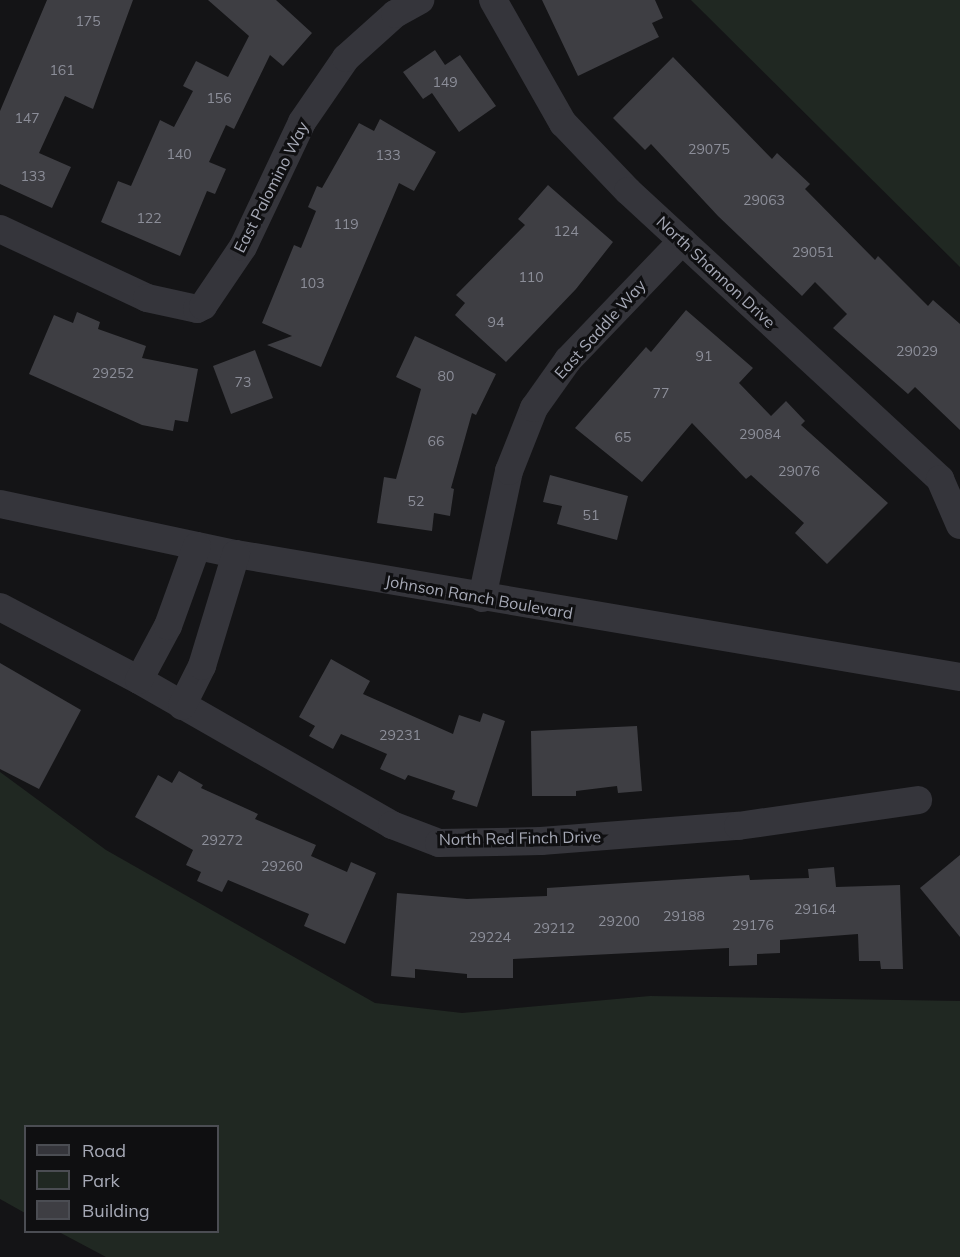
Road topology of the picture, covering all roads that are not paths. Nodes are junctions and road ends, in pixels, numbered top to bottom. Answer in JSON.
{"nodes":[{"id":1,"x":420,"y":0,"type":"edge"},
{"id":2,"x":493,"y":0,"type":"edge"},
{"id":3,"x":0,"y":229,"type":"edge"},
{"id":4,"x":682,"y":241,"type":"junction"},
{"id":5,"x":0,"y":504,"type":"edge"},
{"id":6,"x":960,"y":525,"type":"edge"},
{"id":7,"x":197,"y":546,"type":"junction"},
{"id":8,"x":236,"y":554,"type":"junction"},
{"id":9,"x":482,"y":598,"type":"junction"},
{"id":10,"x":0,"y":607,"type":"edge"},
{"id":11,"x":960,"y":677,"type":"edge"},
{"id":12,"x":139,"y":680,"type":"junction"},
{"id":13,"x":182,"y":706,"type":"junction"},
{"id":14,"x":918,"y":800,"type":"dead end"}],
"edges":[{"from":1,"to":3,"type":"street","name":"East Palomino Way"},
{"from":2,"to":4,"type":"street","name":"North Shannon Drive"},
{"from":4,"to":6,"type":"street","name":"North Shannon Drive"},
{"from":4,"to":9,"type":"street","name":"East Saddle Way"},
{"from":5,"to":7,"type":"street","name":"Johnson Ranch Boulevard"},
{"from":7,"to":8,"type":"street","name":"Johnson Ranch Boulevard"},
{"from":7,"to":12,"type":"street"},
{"from":8,"to":9,"type":"street","name":"Johnson Ranch Boulevard"},
{"from":8,"to":13,"type":"street"},
{"from":9,"to":11,"type":"street","name":"Johnson Ranch Boulevard"},
{"from":10,"to":12,"type":"street","name":"North Red Finch Drive"},
{"from":12,"to":13,"type":"street","name":"North Red Finch Drive"},
{"from":13,"to":14,"type":"street","name":"North Red Finch Drive"}]}
